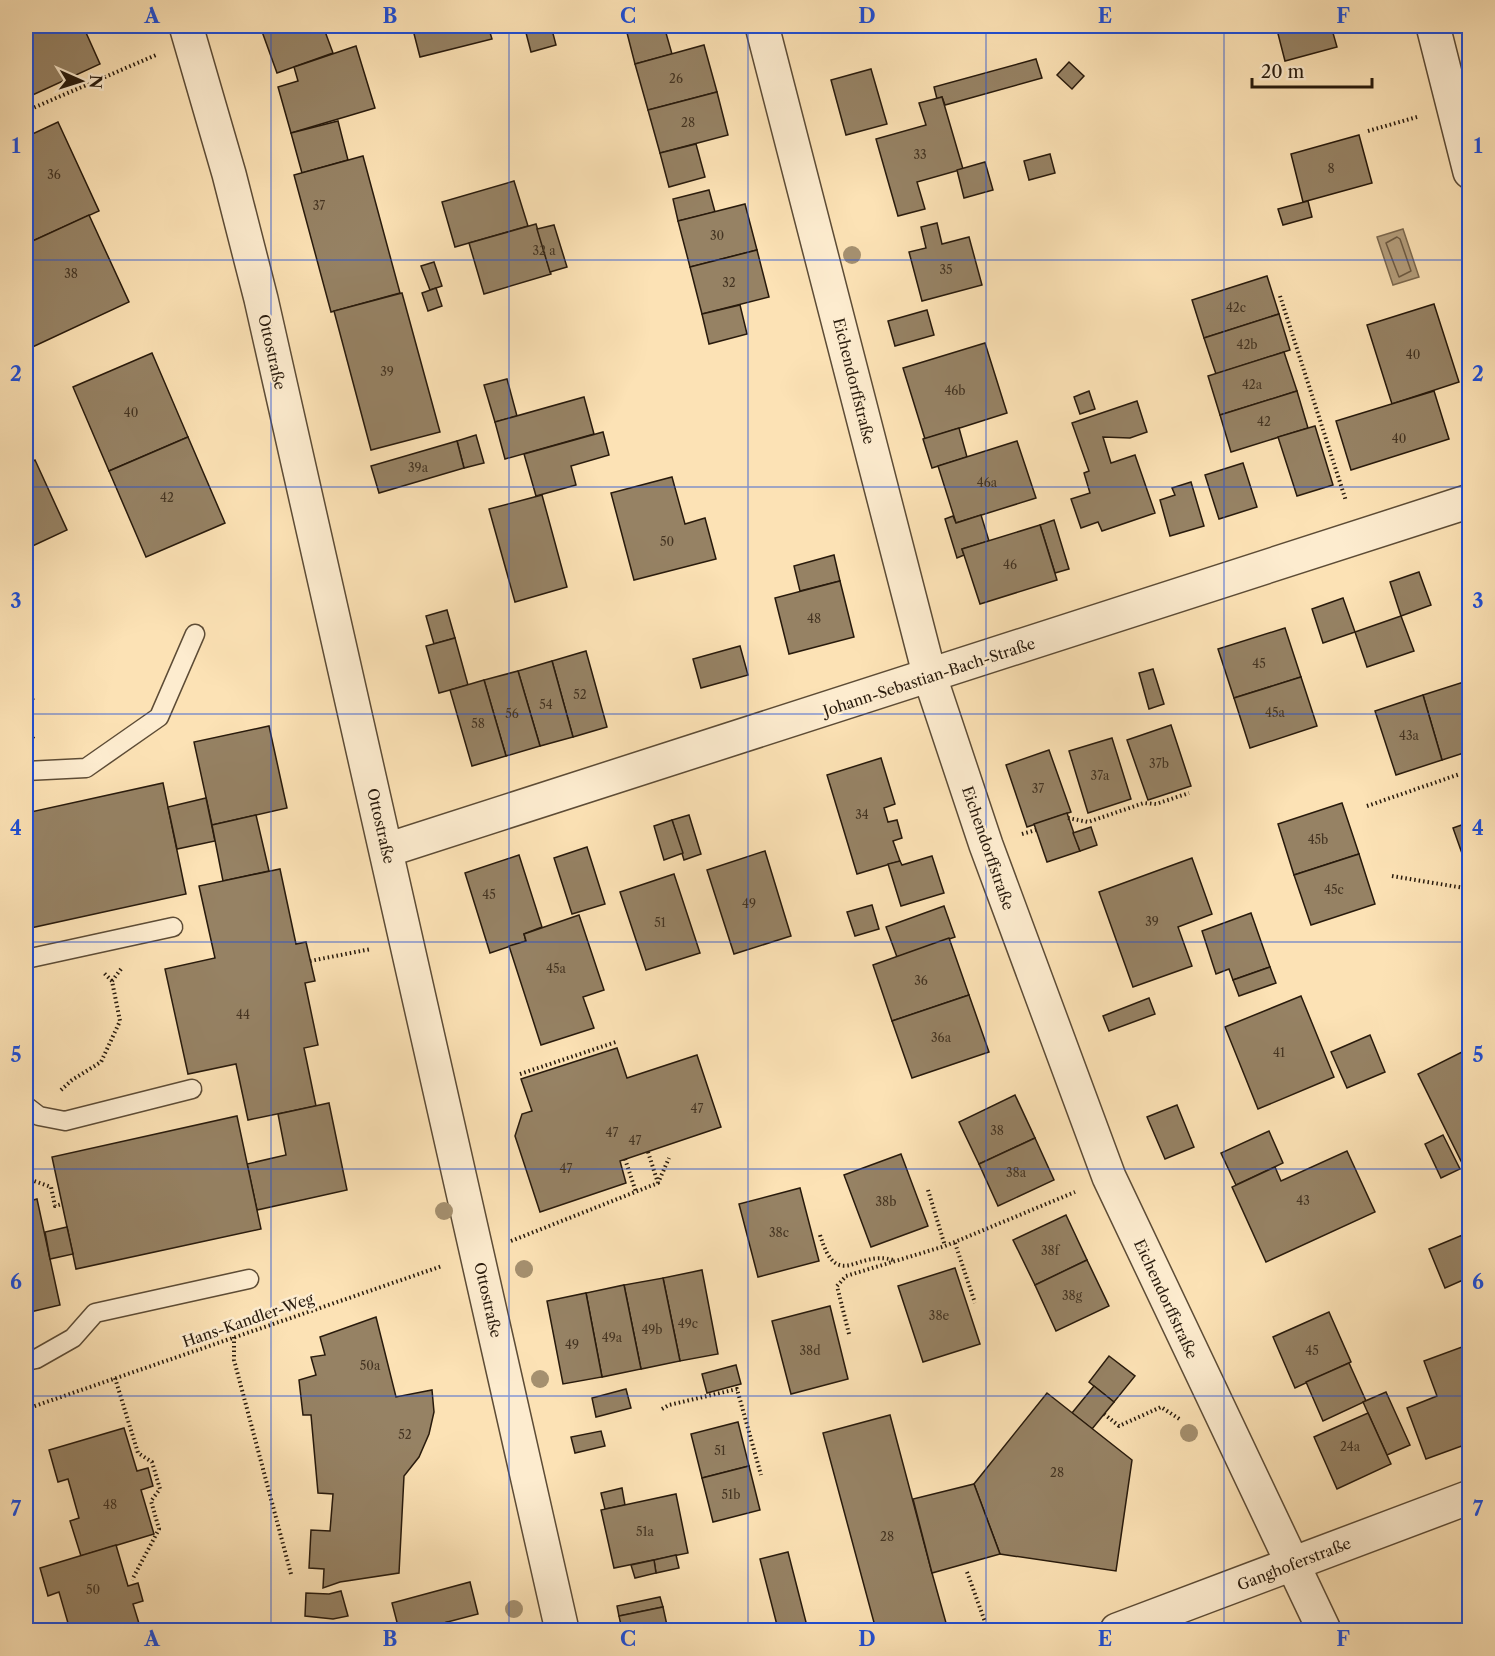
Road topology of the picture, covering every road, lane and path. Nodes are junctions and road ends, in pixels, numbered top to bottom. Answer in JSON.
{"nodes":[{"id":1,"x":762,"y":26,"type":"edge"},
{"id":2,"x":1433,"y":26,"type":"edge"},
{"id":3,"x":188,"y":33,"type":"edge"},
{"id":4,"x":26,"y":111,"type":"edge"},
{"id":5,"x":1426,"y":115,"type":"dead end"},
{"id":6,"x":1368,"y":131,"type":"dead end"},
{"id":7,"x":1470,"y":172,"type":"edge"},
{"id":8,"x":1280,"y":296,"type":"dead end"},
{"id":9,"x":1470,"y":501,"type":"edge"},
{"id":10,"x":1357,"y":537,"type":"junction"},
{"id":11,"x":195,"y":634,"type":"dead end"},
{"id":12,"x":930,"y":677,"type":"junction"},
{"id":13,"x":34,"y":698,"type":"dead end"},
{"id":14,"x":26,"y":703,"type":"edge"},
{"id":15,"x":26,"y":731,"type":"edge"},
{"id":16,"x":42,"y":747,"type":"dead end"},
{"id":17,"x":26,"y":771,"type":"edge"},
{"id":18,"x":1460,"y":774,"type":"dead end"},
{"id":19,"x":1189,"y":793,"type":"dead end"},
{"id":20,"x":1366,"y":806,"type":"dead end"},
{"id":21,"x":1068,"y":818,"type":"dead end"},
{"id":22,"x":387,"y":850,"type":"junction"},
{"id":23,"x":1392,"y":876,"type":"dead end"},
{"id":24,"x":1470,"y":890,"type":"edge"},
{"id":25,"x":173,"y":927,"type":"dead end"},
{"id":26,"x":360,"y":951,"type":"dead end"},
{"id":27,"x":26,"y":959,"type":"edge"},
{"id":28,"x":310,"y":961,"type":"dead end"},
{"id":29,"x":97,"y":966,"type":"dead end"},
{"id":30,"x":616,"y":1042,"type":"dead end"},
{"id":31,"x":520,"y":1074,"type":"dead end"},
{"id":32,"x":192,"y":1089,"type":"dead end"},
{"id":33,"x":32,"y":1111,"type":"edge"},
{"id":34,"x":648,"y":1152,"type":"dead end"},
{"id":35,"x":669,"y":1158,"type":"dead end"},
{"id":36,"x":625,"y":1159,"type":"dead end"},
{"id":37,"x":1109,"y":1177,"type":"junction"},
{"id":38,"x":26,"y":1178,"type":"edge"},
{"id":39,"x":658,"y":1183,"type":"junction"},
{"id":40,"x":928,"y":1190,"type":"dead end"},
{"id":41,"x":636,"y":1192,"type":"junction"},
{"id":42,"x":62,"y":1204,"type":"dead end"},
{"id":43,"x":820,"y":1234,"type":"dead end"},
{"id":44,"x":955,"y":1242,"type":"junction"},
{"id":45,"x":945,"y":1246,"type":"junction"},
{"id":46,"x":478,"y":1254,"type":"junction"},
{"id":47,"x":894,"y":1260,"type":"junction"},
{"id":48,"x":249,"y":1279,"type":"dead end"},
{"id":49,"x":975,"y":1302,"type":"dead end"},
{"id":50,"x":849,"y":1334,"type":"dead end"},
{"id":51,"x":234,"y":1338,"type":"junction"},
{"id":52,"x":26,"y":1361,"type":"edge"},
{"id":53,"x":115,"y":1378,"type":"junction"},
{"id":54,"x":26,"y":1409,"type":"edge"},
{"id":55,"x":662,"y":1409,"type":"dead end"},
{"id":56,"x":1104,"y":1414,"type":"dead end"},
{"id":57,"x":1176,"y":1417,"type":"dead end"},
{"id":58,"x":761,"y":1475,"type":"dead end"},
{"id":59,"x":1470,"y":1497,"type":"edge"},
{"id":60,"x":1294,"y":1564,"type":"junction"},
{"id":61,"x":967,"y":1572,"type":"dead end"},
{"id":62,"x":291,"y":1574,"type":"dead end"},
{"id":63,"x":132,"y":1580,"type":"dead end"},
{"id":64,"x":562,"y":1630,"type":"edge"},
{"id":65,"x":988,"y":1630,"type":"edge"},
{"id":66,"x":1118,"y":1630,"type":"edge"},
{"id":67,"x":1324,"y":1630,"type":"edge"}],
"edges":[{"from":1,"to":12,"type":"street","name":"Eichendorffstraße"},
{"from":2,"to":7,"type":"street"},
{"from":3,"to":4,"type":"path"},
{"from":3,"to":22,"type":"street","name":"Ottostraße"},
{"from":5,"to":6,"type":"path"},
{"from":8,"to":10,"type":"path"},
{"from":9,"to":10,"type":"street","name":"Johann-Sebastian-Bach-Straße"},
{"from":10,"to":12,"type":"street","name":"Johann-Sebastian-Bach-Straße"},
{"from":11,"to":17,"type":"lane"},
{"from":12,"to":22,"type":"street","name":"Johann-Sebastian-Bach-Straße"},
{"from":12,"to":37,"type":"street","name":"Eichendorffstraße"},
{"from":13,"to":14,"type":"path"},
{"from":15,"to":16,"type":"path"},
{"from":18,"to":20,"type":"path"},
{"from":19,"to":21,"type":"path"},
{"from":22,"to":46,"type":"street","name":"Ottostraße"},
{"from":23,"to":24,"type":"path"},
{"from":25,"to":27,"type":"lane"},
{"from":26,"to":28,"type":"path"},
{"from":29,"to":33,"type":"path"},
{"from":30,"to":31,"type":"path"},
{"from":32,"to":33,"type":"lane"},
{"from":34,"to":39,"type":"path"},
{"from":35,"to":39,"type":"path"},
{"from":36,"to":41,"type":"path"},
{"from":37,"to":44,"type":"path"},
{"from":37,"to":60,"type":"street","name":"Eichendorffstraße"},
{"from":38,"to":42,"type":"path"},
{"from":39,"to":41,"type":"path","name":"Hans-Kandler-Weg"},
{"from":40,"to":45,"type":"path"},
{"from":41,"to":46,"type":"path","name":"Hans-Kandler-Weg"},
{"from":43,"to":47,"type":"path"},
{"from":44,"to":45,"type":"path"},
{"from":44,"to":49,"type":"path"},
{"from":45,"to":47,"type":"path"},
{"from":46,"to":51,"type":"path","name":"Hans-Kandler-Weg"},
{"from":46,"to":64,"type":"street","name":"Ottostraße"},
{"from":47,"to":50,"type":"path"},
{"from":48,"to":52,"type":"lane"},
{"from":51,"to":53,"type":"path","name":"Hans-Kandler-Weg"},
{"from":51,"to":62,"type":"path"},
{"from":53,"to":54,"type":"path","name":"Hans-Kandler-Weg"},
{"from":53,"to":63,"type":"path"},
{"from":55,"to":58,"type":"path"},
{"from":56,"to":57,"type":"path"},
{"from":59,"to":60,"type":"street","name":"Ganghoferstraße"},
{"from":60,"to":66,"type":"street","name":"Ganghoferstraße"},
{"from":60,"to":67,"type":"street","name":"Eichendorffstraße"},
{"from":61,"to":65,"type":"path"}]}
